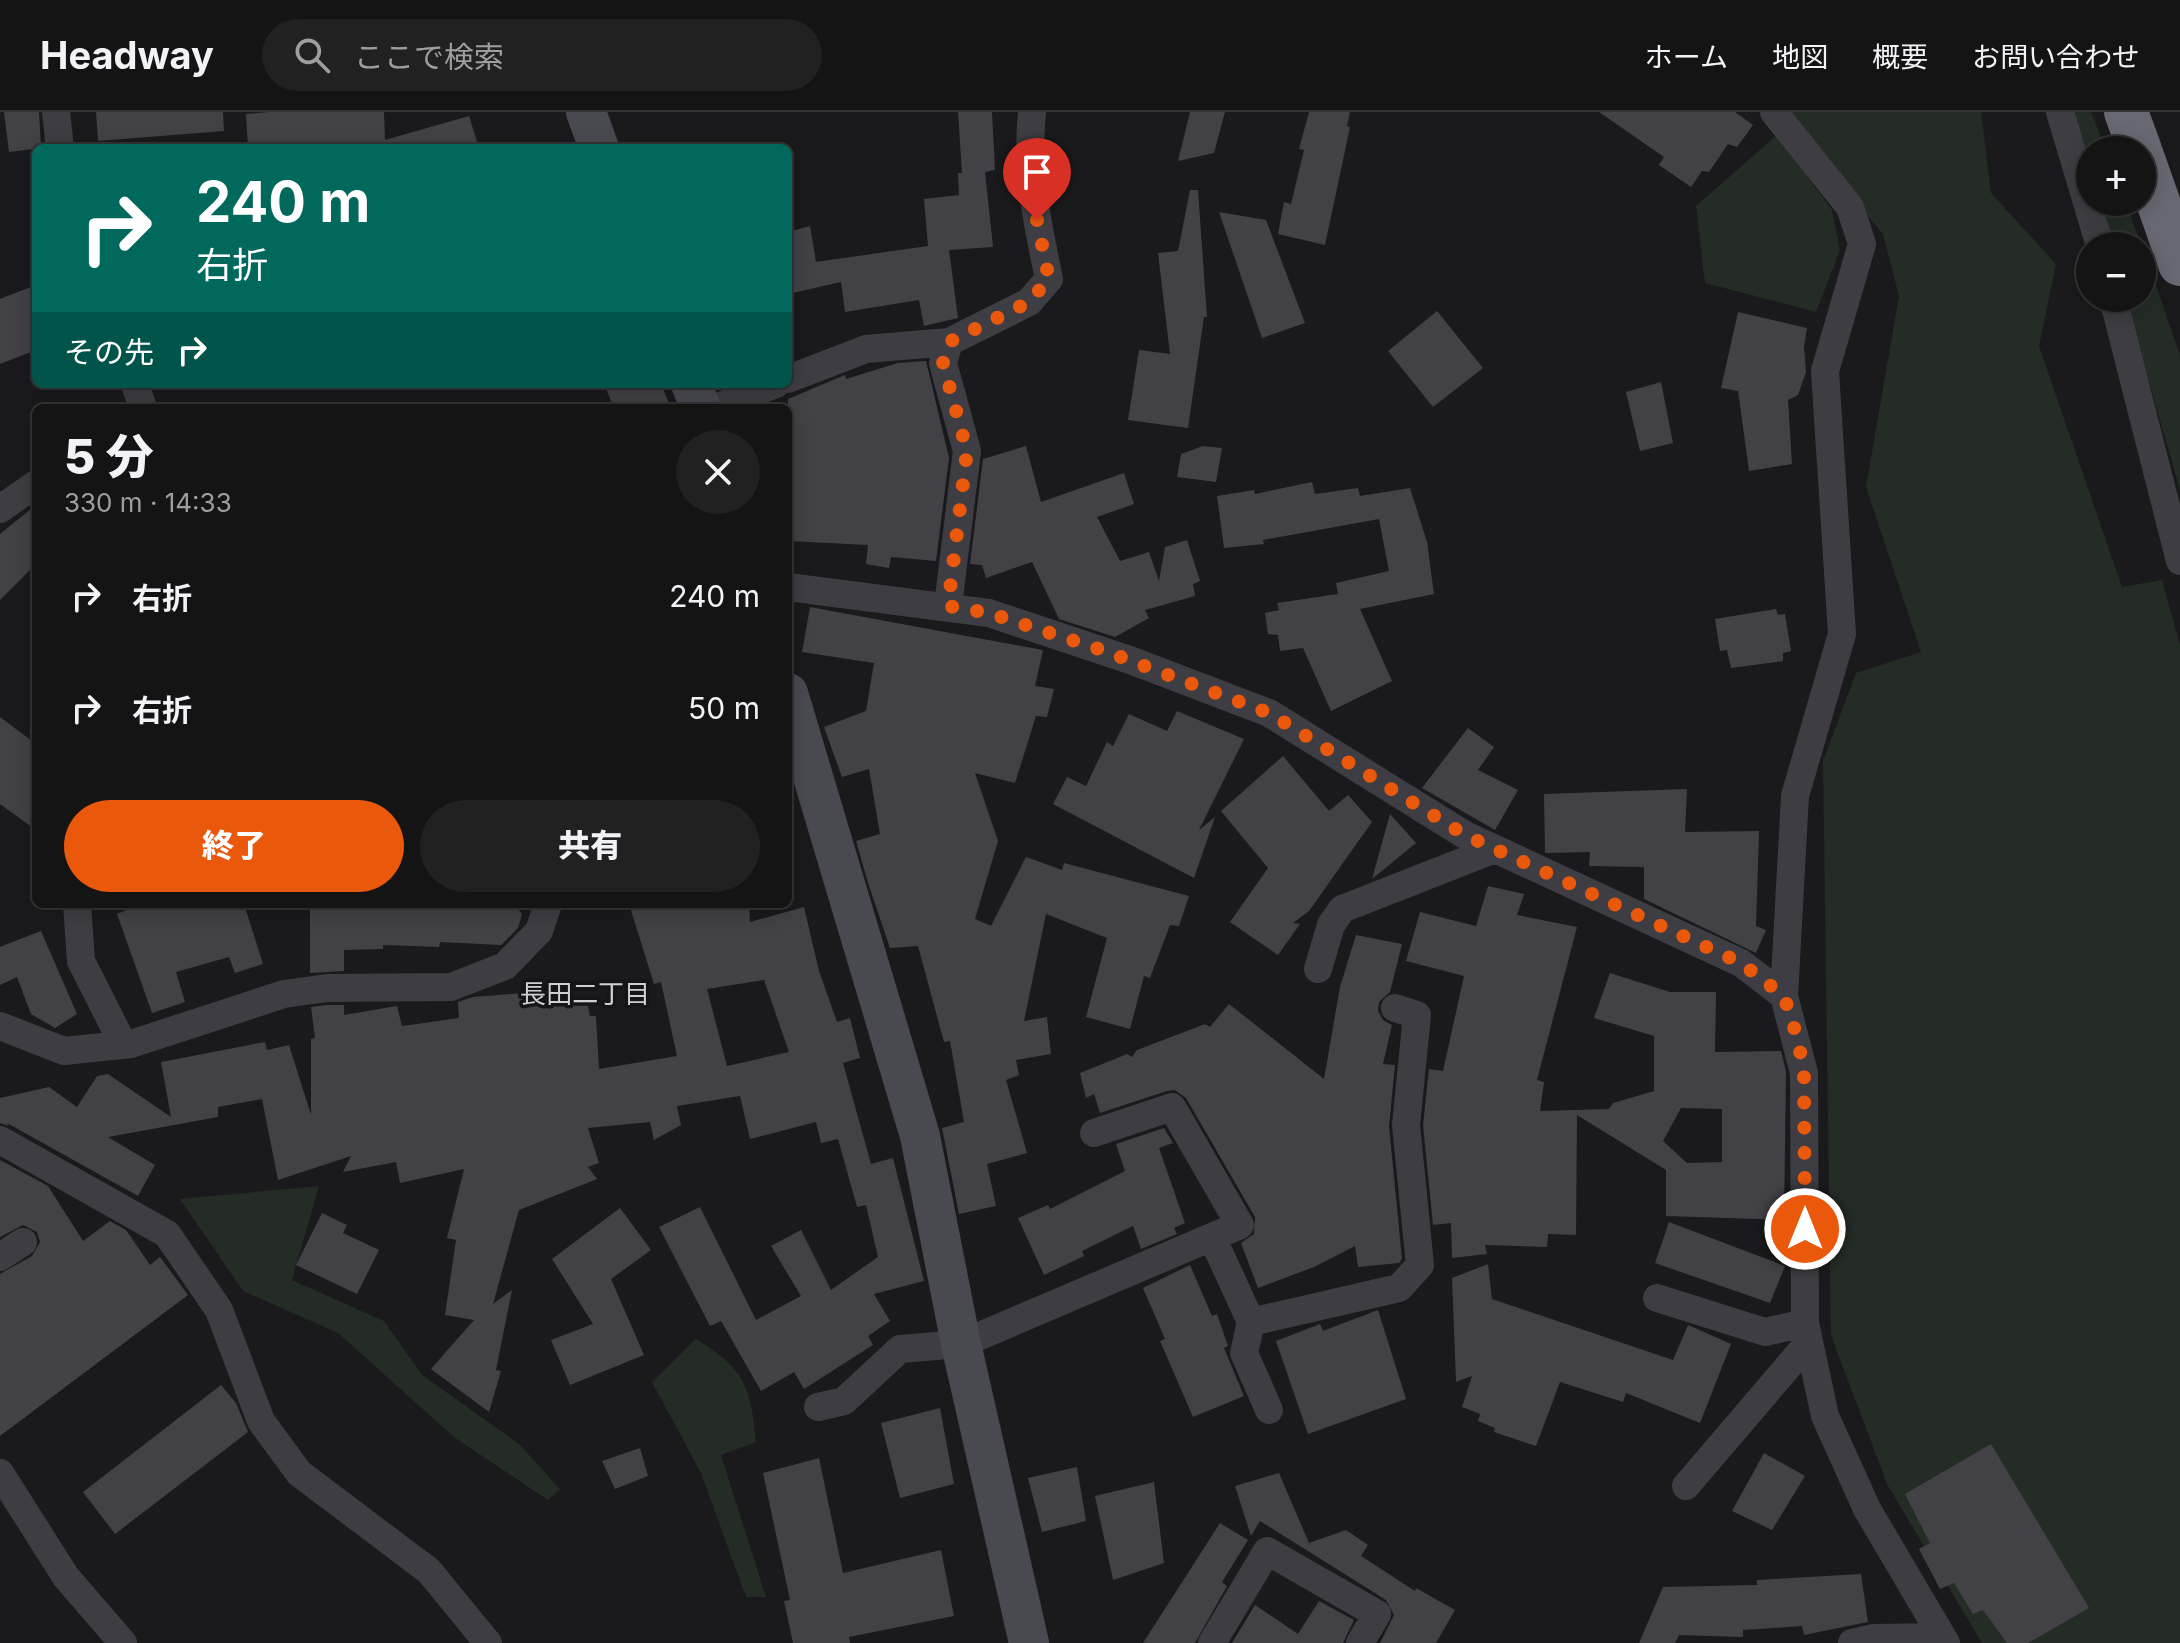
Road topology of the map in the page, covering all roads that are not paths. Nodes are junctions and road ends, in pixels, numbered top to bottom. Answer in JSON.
{"nodes":[{"id":1,"x":56,"y":112,"type":"edge"},
{"id":2,"x":586,"y":112,"type":"edge"},
{"id":3,"x":1032,"y":112,"type":"edge"},
{"id":4,"x":1774,"y":112,"type":"edge"},
{"id":5,"x":2060,"y":112,"type":"edge"},
{"id":6,"x":2126,"y":112,"type":"edge"},
{"id":7,"x":2135,"y":136,"type":"edge"},
{"id":8,"x":60,"y":144,"type":"edge"},
{"id":9,"x":598,"y":144,"type":"edge"},
{"id":10,"x":2156,"y":196,"type":"edge"},
{"id":11,"x":2096,"y":232,"type":"edge"},
{"id":12,"x":2180,"y":264,"type":"edge"},
{"id":13,"x":2117,"y":312,"type":"edge"},
{"id":14,"x":949,"y":342,"type":"junction"},
{"id":15,"x":792,"y":377,"type":"edge"},
{"id":16,"x":766,"y":388,"type":"edge"},
{"id":17,"x":725,"y":404,"type":"edge"},
{"id":18,"x":32,"y":487,"type":"edge"},
{"id":19,"x":0,"y":509,"type":"edge"},
{"id":20,"x":2180,"y":561,"type":"edge"},
{"id":21,"x":792,"y":587,"type":"edge"},
{"id":22,"x":948,"y":606,"type":"junction"},
{"id":23,"x":792,"y":716,"type":"edge"},
{"id":24,"x":1495,"y":849,"type":"junction"},
{"id":25,"x":77,"y":908,"type":"edge"},
{"id":26,"x":547,"y":908,"type":"edge"},
{"id":27,"x":1318,"y":969,"type":"dead end"},
{"id":28,"x":1784,"y":996,"type":"junction"},
{"id":29,"x":1395,"y":1008,"type":"dead end"},
{"id":30,"x":0,"y":1026,"type":"edge"},
{"id":31,"x":123,"y":1044,"type":"junction"},
{"id":32,"x":1094,"y":1133,"type":"dead end"},
{"id":33,"x":0,"y":1140,"type":"edge"},
{"id":34,"x":1212,"y":1237,"type":"junction"},
{"id":35,"x":1657,"y":1298,"type":"dead end"},
{"id":36,"x":1251,"y":1322,"type":"junction"},
{"id":37,"x":1807,"y":1332,"type":"junction"},
{"id":38,"x":961,"y":1344,"type":"junction"},
{"id":39,"x":818,"y":1407,"type":"dead end"},
{"id":40,"x":1269,"y":1410,"type":"dead end"},
{"id":41,"x":0,"y":1473,"type":"edge"},
{"id":42,"x":1686,"y":1486,"type":"dead end"},
{"id":43,"x":1944,"y":1640,"type":"edge"},
{"id":44,"x":123,"y":1643,"type":"edge"},
{"id":45,"x":488,"y":1643,"type":"edge"},
{"id":46,"x":1029,"y":1643,"type":"edge"},
{"id":47,"x":1212,"y":1643,"type":"edge"},
{"id":48,"x":1360,"y":1643,"type":"edge"},
{"id":49,"x":1852,"y":1643,"type":"edge"}],
"edges":[{"from":1,"to":8,"type":"street"},
{"from":2,"to":9,"type":"street"},
{"from":3,"to":14,"type":"street"},
{"from":4,"to":28,"type":"street"},
{"from":5,"to":11,"type":"street"},
{"from":6,"to":7,"type":"highway"},
{"from":10,"to":12,"type":"highway"},
{"from":13,"to":20,"type":"street"},
{"from":14,"to":15,"type":"street"},
{"from":14,"to":22,"type":"street"},
{"from":16,"to":17,"type":"street"},
{"from":18,"to":19,"type":"street"},
{"from":21,"to":22,"type":"street"},
{"from":22,"to":24,"type":"street"},
{"from":23,"to":38,"type":"street"},
{"from":24,"to":27,"type":"street"},
{"from":24,"to":28,"type":"street"},
{"from":25,"to":31,"type":"street"},
{"from":26,"to":31,"type":"street"},
{"from":28,"to":37,"type":"street"},
{"from":29,"to":36,"type":"street"},
{"from":30,"to":31,"type":"street"},
{"from":32,"to":34,"type":"street"},
{"from":33,"to":45,"type":"street"},
{"from":34,"to":36,"type":"street"},
{"from":34,"to":38,"type":"street"},
{"from":35,"to":37,"type":"street"},
{"from":36,"to":40,"type":"street"},
{"from":37,"to":42,"type":"street"},
{"from":37,"to":43,"type":"street"},
{"from":38,"to":39,"type":"street"},
{"from":38,"to":46,"type":"street"},
{"from":41,"to":44,"type":"street"},
{"from":43,"to":49,"type":"street"},
{"from":47,"to":48,"type":"street"}]}
